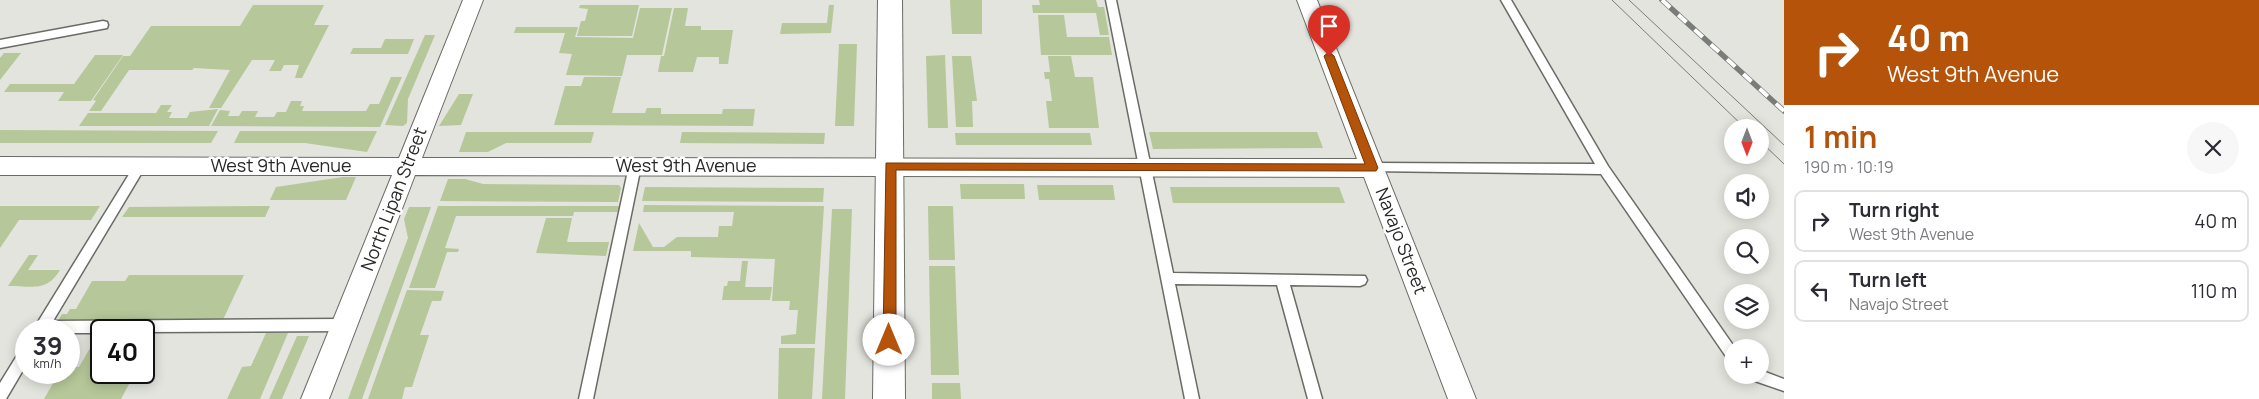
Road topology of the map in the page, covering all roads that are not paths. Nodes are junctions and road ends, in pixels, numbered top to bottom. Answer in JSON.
{"nodes":[{"id":1,"x":473,"y":0,"type":"edge"},
{"id":2,"x":890,"y":0,"type":"edge"},
{"id":3,"x":1111,"y":0,"type":"edge"},
{"id":4,"x":1307,"y":0,"type":"edge"},
{"id":5,"x":1506,"y":0,"type":"edge"},
{"id":6,"x":103,"y":25,"type":"dead end"},
{"id":7,"x":0,"y":44,"type":"edge"},
{"id":8,"x":0,"y":166,"type":"edge"},
{"id":9,"x":140,"y":166,"type":"junction"},
{"id":10,"x":407,"y":166,"type":"junction"},
{"id":11,"x":635,"y":166,"type":"junction"},
{"id":12,"x":890,"y":166,"type":"junction"},
{"id":13,"x":1144,"y":167,"type":"junction"},
{"id":14,"x":1372,"y":168,"type":"junction"},
{"id":15,"x":1604,"y":169,"type":"junction"},
{"id":16,"x":1167,"y":278,"type":"junction"},
{"id":17,"x":1282,"y":279,"type":"junction"},
{"id":18,"x":1360,"y":280,"type":"dead end"},
{"id":19,"x":46,"y":319,"type":"edge"},
{"id":20,"x":344,"y":325,"type":"junction"},
{"id":21,"x":80,"y":328,"type":"edge"},
{"id":22,"x":1724,"y":342,"type":"edge"},
{"id":23,"x":15,"y":371,"type":"edge"},
{"id":24,"x":1769,"y":379,"type":"edge"},
{"id":25,"x":1784,"y":385,"type":"edge"},
{"id":26,"x":0,"y":396,"type":"edge"},
{"id":27,"x":315,"y":399,"type":"edge"},
{"id":28,"x":586,"y":399,"type":"edge"},
{"id":29,"x":889,"y":399,"type":"edge"},
{"id":30,"x":1192,"y":399,"type":"edge"},
{"id":31,"x":1315,"y":399,"type":"edge"},
{"id":32,"x":1462,"y":399,"type":"edge"}],
"edges":[{"from":1,"to":10,"type":"street","name":"North Lipan Street"},
{"from":2,"to":12,"type":"street"},
{"from":3,"to":13,"type":"lane"},
{"from":4,"to":14,"type":"street","name":"Navajo Street"},
{"from":5,"to":15,"type":"lane"},
{"from":6,"to":7,"type":"lane"},
{"from":8,"to":9,"type":"street","name":"West 9th Avenue"},
{"from":9,"to":10,"type":"street","name":"West 9th Avenue"},
{"from":9,"to":19,"type":"lane"},
{"from":10,"to":11,"type":"street","name":"West 9th Avenue"},
{"from":10,"to":20,"type":"street","name":"North Lipan Street"},
{"from":11,"to":12,"type":"street","name":"West 9th Avenue"},
{"from":11,"to":28,"type":"lane"},
{"from":12,"to":13,"type":"street","name":"West 9th Avenue"},
{"from":12,"to":29,"type":"street"},
{"from":13,"to":14,"type":"street","name":"West 9th Avenue"},
{"from":13,"to":16,"type":"lane"},
{"from":14,"to":15,"type":"lane"},
{"from":14,"to":32,"type":"street","name":"Navajo Street"},
{"from":15,"to":22,"type":"lane"},
{"from":16,"to":17,"type":"lane"},
{"from":16,"to":30,"type":"lane"},
{"from":17,"to":18,"type":"lane"},
{"from":17,"to":31,"type":"lane"},
{"from":20,"to":21,"type":"lane"},
{"from":20,"to":27,"type":"street","name":"North Lipan Street"},
{"from":23,"to":26,"type":"lane"},
{"from":24,"to":25,"type":"lane"}]}
